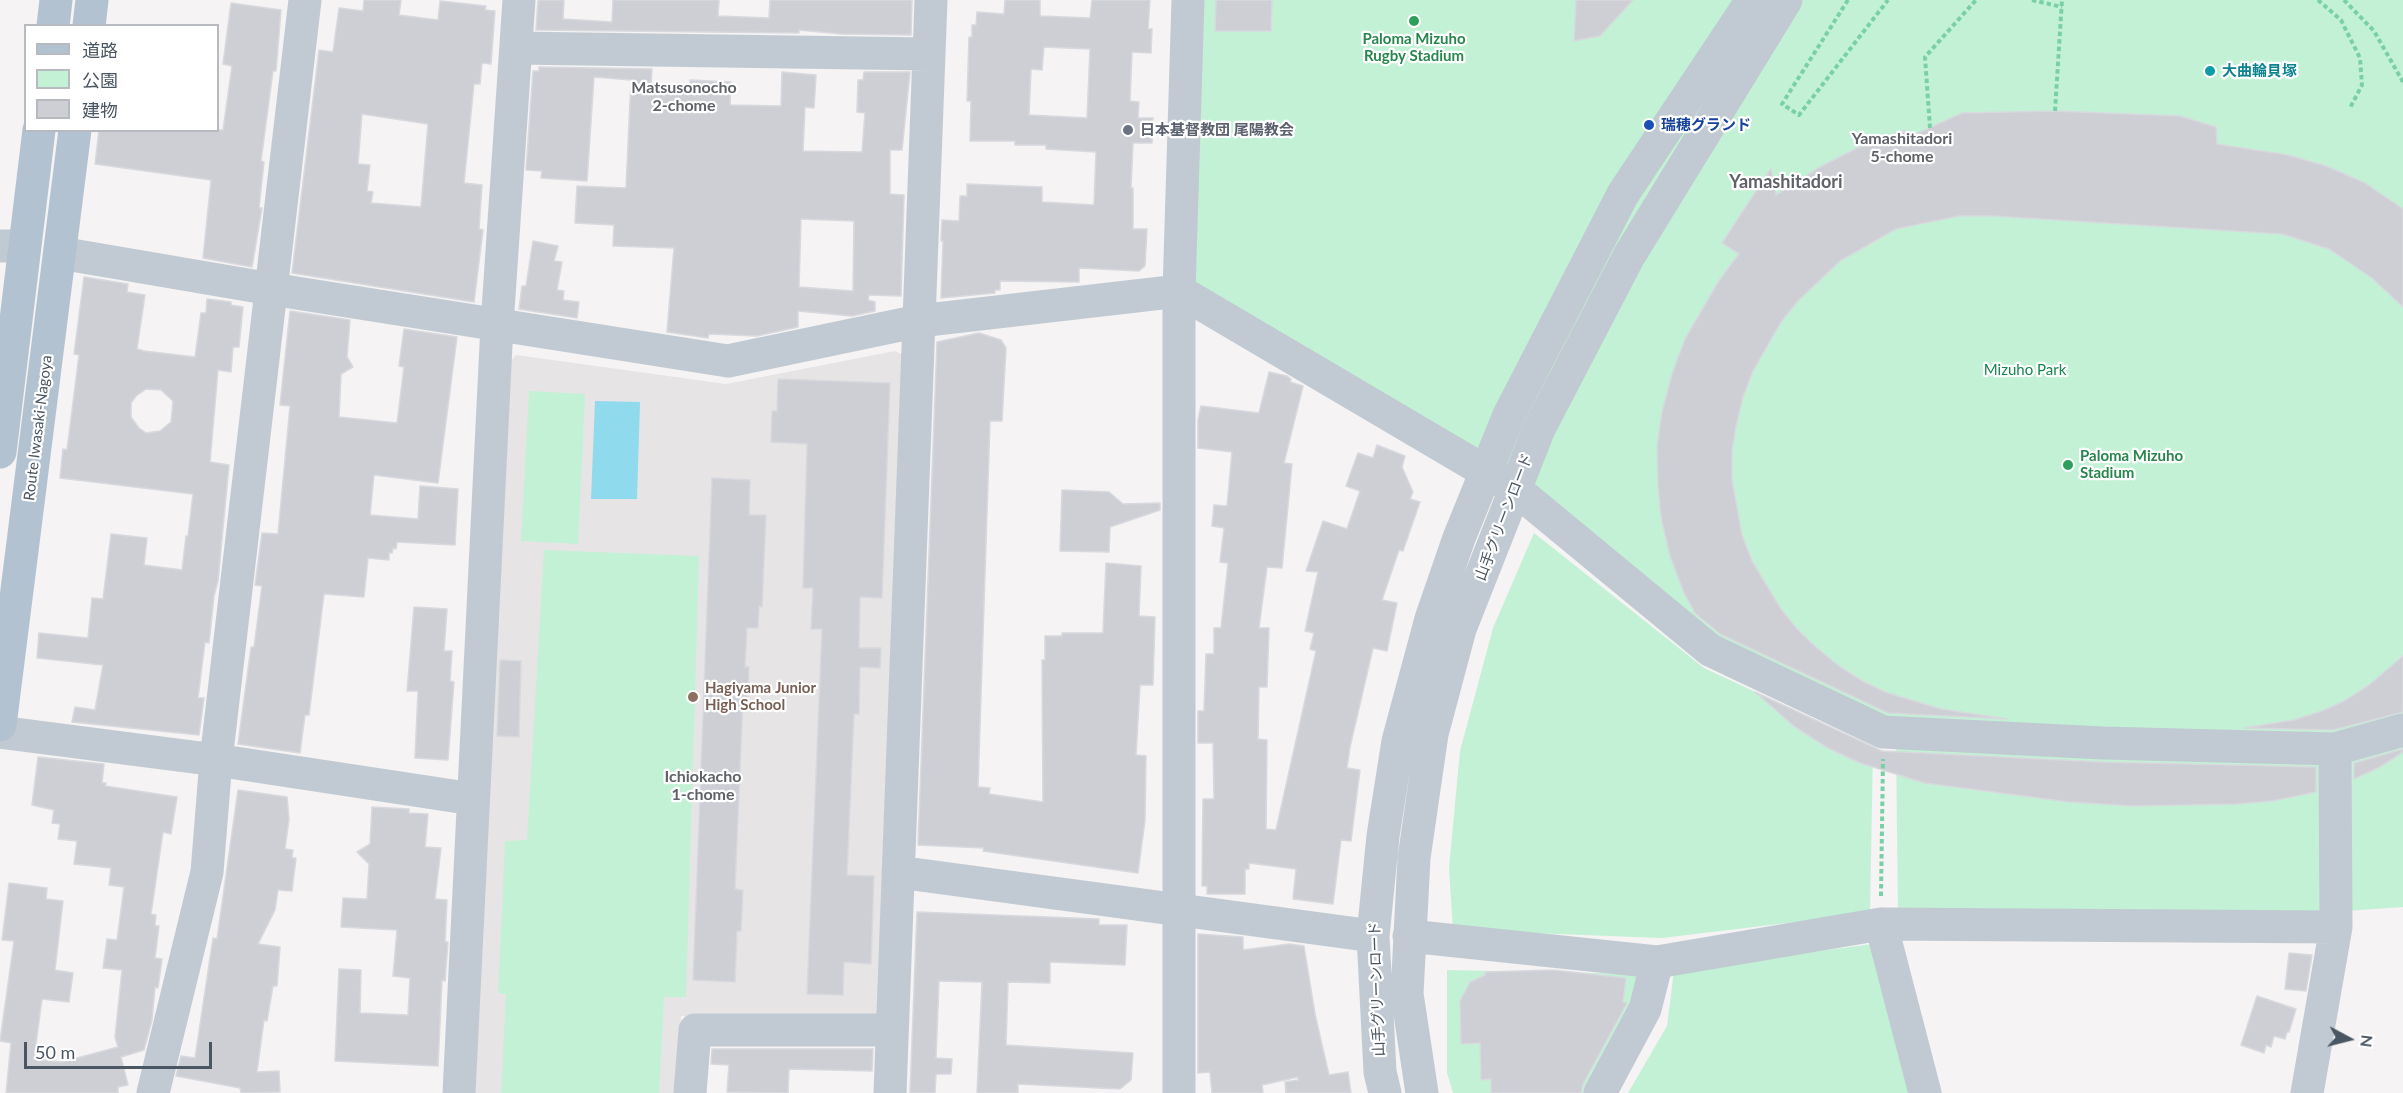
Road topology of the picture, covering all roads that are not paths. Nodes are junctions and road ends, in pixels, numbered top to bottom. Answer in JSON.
{"nodes":[{"id":1,"x":56,"y":0,"type":"edge"},
{"id":2,"x":92,"y":0,"type":"edge"},
{"id":3,"x":305,"y":0,"type":"edge"},
{"id":4,"x":519,"y":0,"type":"edge"},
{"id":5,"x":931,"y":0,"type":"edge"},
{"id":6,"x":1188,"y":0,"type":"edge"},
{"id":7,"x":1752,"y":0,"type":"edge"},
{"id":8,"x":1786,"y":0,"type":"edge"},
{"id":9,"x":53,"y":24,"type":"edge"},
{"id":10,"x":88,"y":24,"type":"edge"},
{"id":11,"x":516,"y":48,"type":"junction"},
{"id":12,"x":929,"y":54,"type":"junction"},
{"id":13,"x":39,"y":132,"type":"edge"},
{"id":14,"x":75,"y":132,"type":"edge"},
{"id":15,"x":12,"y":246,"type":"edge"},
{"id":16,"x":60,"y":253,"type":"junction"},
{"id":17,"x":271,"y":289,"type":"junction"},
{"id":18,"x":1179,"y":291,"type":"junction"},
{"id":19,"x":919,"y":321,"type":"junction"},
{"id":20,"x":497,"y":325,"type":"junction"},
{"id":21,"x":0,"y":452,"type":"edge"},
{"id":22,"x":1485,"y":471,"type":"junction"},
{"id":23,"x":1515,"y":489,"type":"junction"},
{"id":24,"x":0,"y":725,"type":"edge"},
{"id":25,"x":2403,"y":730,"type":"edge"},
{"id":26,"x":0,"y":732,"type":"edge"},
{"id":27,"x":2335,"y":749,"type":"junction"},
{"id":28,"x":216,"y":760,"type":"junction"},
{"id":29,"x":473,"y":799,"type":"junction"},
{"id":30,"x":898,"y":872,"type":"junction"},
{"id":31,"x":1179,"y":911,"type":"junction"},
{"id":32,"x":1881,"y":924,"type":"junction"},
{"id":33,"x":2336,"y":927,"type":"junction"},
{"id":34,"x":1373,"y":936,"type":"junction"},
{"id":35,"x":1408,"y":936,"type":"junction"},
{"id":36,"x":1657,"y":962,"type":"junction"},
{"id":37,"x":892,"y":1030,"type":"junction"},
{"id":38,"x":153,"y":1093,"type":"edge"},
{"id":39,"x":459,"y":1093,"type":"edge"},
{"id":40,"x":690,"y":1093,"type":"edge"},
{"id":41,"x":890,"y":1093,"type":"edge"},
{"id":42,"x":1179,"y":1093,"type":"edge"},
{"id":43,"x":1385,"y":1093,"type":"edge"},
{"id":44,"x":1422,"y":1093,"type":"edge"},
{"id":45,"x":1600,"y":1093,"type":"edge"},
{"id":46,"x":1925,"y":1093,"type":"edge"},
{"id":47,"x":2307,"y":1093,"type":"edge"}],
"edges":[{"from":1,"to":9,"type":"main road"},
{"from":2,"to":10,"type":"main road"},
{"from":3,"to":17,"type":"street"},
{"from":4,"to":11,"type":"street"},
{"from":5,"to":12,"type":"street"},
{"from":6,"to":18,"type":"street"},
{"from":7,"to":22,"type":"street","name":"山手グリーンロード"},
{"from":8,"to":23,"type":"street","name":"山手グリーンロード"},
{"from":11,"to":12,"type":"street"},
{"from":11,"to":20,"type":"street"},
{"from":12,"to":19,"type":"street"},
{"from":13,"to":15,"type":"main road"},
{"from":14,"to":16,"type":"main road","name":"Route Iwasaki-Nagoya"},
{"from":15,"to":21,"type":"main road"},
{"from":16,"to":17,"type":"street"},
{"from":16,"to":24,"type":"main road","name":"Route Iwasaki-Nagoya"},
{"from":17,"to":20,"type":"street"},
{"from":17,"to":28,"type":"street"},
{"from":18,"to":19,"type":"street"},
{"from":18,"to":22,"type":"street"},
{"from":18,"to":31,"type":"street"},
{"from":19,"to":20,"type":"street"},
{"from":19,"to":30,"type":"street"},
{"from":20,"to":29,"type":"street"},
{"from":22,"to":23,"type":"street"},
{"from":22,"to":34,"type":"street","name":"山手グリーンロード"},
{"from":23,"to":27,"type":"street"},
{"from":23,"to":35,"type":"street","name":"山手グリーンロード"},
{"from":25,"to":27,"type":"street"},
{"from":26,"to":28,"type":"street"},
{"from":27,"to":33,"type":"street"},
{"from":28,"to":29,"type":"street"},
{"from":28,"to":38,"type":"street"},
{"from":29,"to":39,"type":"street"},
{"from":30,"to":31,"type":"street"},
{"from":30,"to":37,"type":"street"},
{"from":31,"to":34,"type":"street"},
{"from":31,"to":42,"type":"street"},
{"from":32,"to":33,"type":"street"},
{"from":32,"to":36,"type":"street"},
{"from":32,"to":46,"type":"street"},
{"from":33,"to":47,"type":"street"},
{"from":34,"to":43,"type":"street","name":"山手グリーンロード"},
{"from":35,"to":36,"type":"street"},
{"from":35,"to":44,"type":"street","name":"山手グリーンロード"},
{"from":36,"to":45,"type":"street"},
{"from":37,"to":40,"type":"street"},
{"from":37,"to":41,"type":"street"}]}
